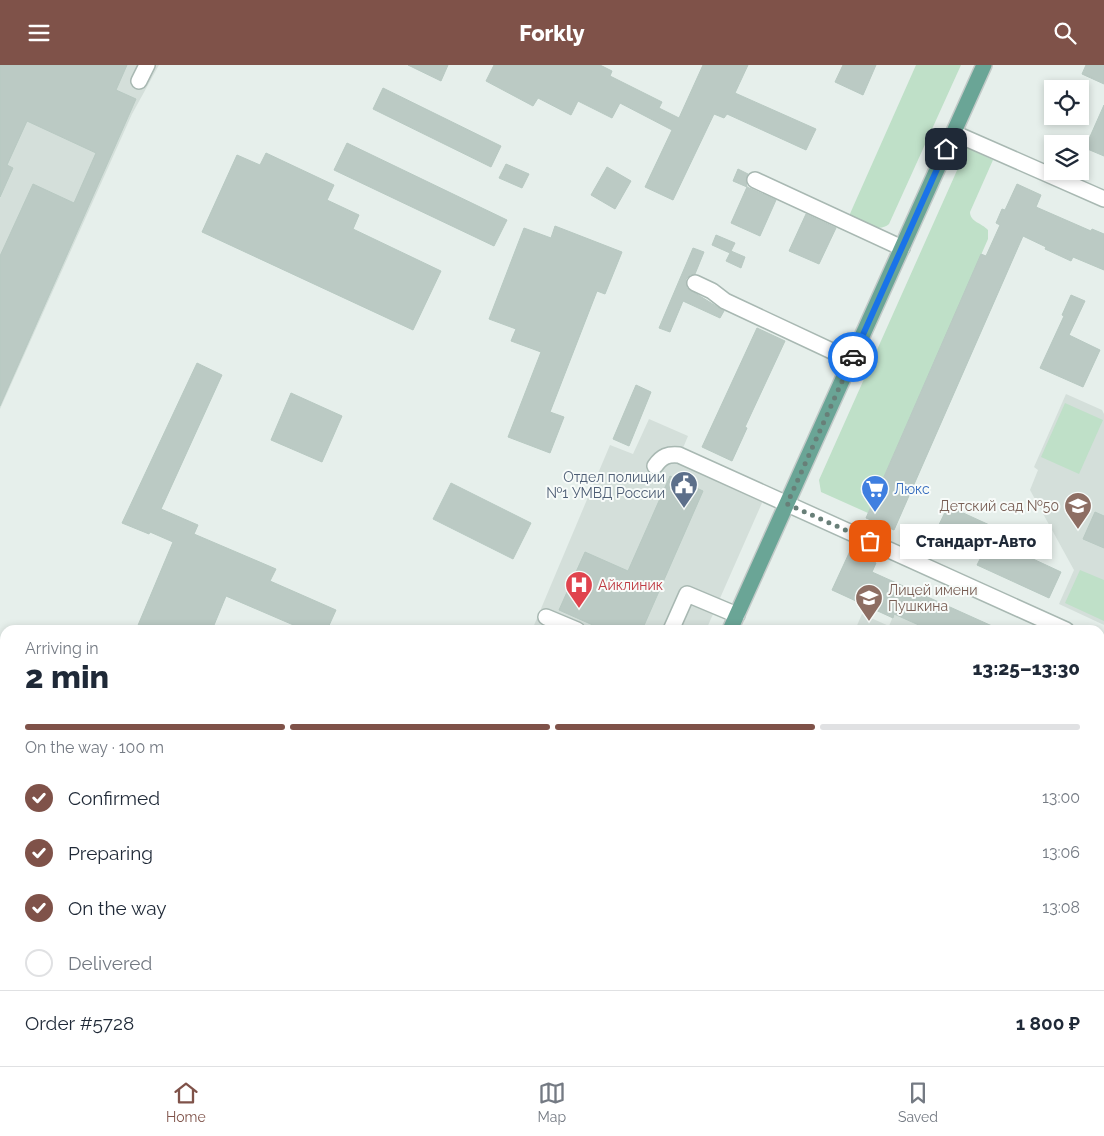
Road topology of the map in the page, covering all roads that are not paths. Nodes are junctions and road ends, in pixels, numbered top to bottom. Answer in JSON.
{"nodes":[{"id":1,"x":147,"y":65,"type":"edge"},
{"id":2,"x":984,"y":65,"type":"edge"},
{"id":3,"x":139,"y":81,"type":"dead end"},
{"id":4,"x":954,"y":133,"type":"junction"},
{"id":5,"x":755,"y":180,"type":"dead end"},
{"id":6,"x":1104,"y":199,"type":"edge"},
{"id":7,"x":902,"y":248,"type":"junction"},
{"id":8,"x":695,"y":283,"type":"dead end"},
{"id":9,"x":851,"y":360,"type":"junction"},
{"id":10,"x":655,"y":466,"type":"dead end"},
{"id":11,"x":787,"y":504,"type":"junction"},
{"id":12,"x":737,"y":615,"type":"junction"},
{"id":13,"x":546,"y":617,"type":"dead end"},
{"id":14,"x":565,"y":625,"type":"edge"},
{"id":15,"x":673,"y":625,"type":"edge"},
{"id":16,"x":732,"y":625,"type":"edge"},
{"id":17,"x":1055,"y":625,"type":"edge"}],
"edges":[{"from":1,"to":3,"type":"street"},
{"from":2,"to":4,"type":"main road"},
{"from":4,"to":6,"type":"street"},
{"from":4,"to":7,"type":"main road"},
{"from":5,"to":7,"type":"street"},
{"from":7,"to":9,"type":"main road"},
{"from":8,"to":9,"type":"street"},
{"from":9,"to":11,"type":"main road"},
{"from":10,"to":11,"type":"street"},
{"from":11,"to":12,"type":"main road"},
{"from":11,"to":17,"type":"street"},
{"from":12,"to":15,"type":"street"},
{"from":12,"to":16,"type":"main road"},
{"from":13,"to":14,"type":"street"}]}
